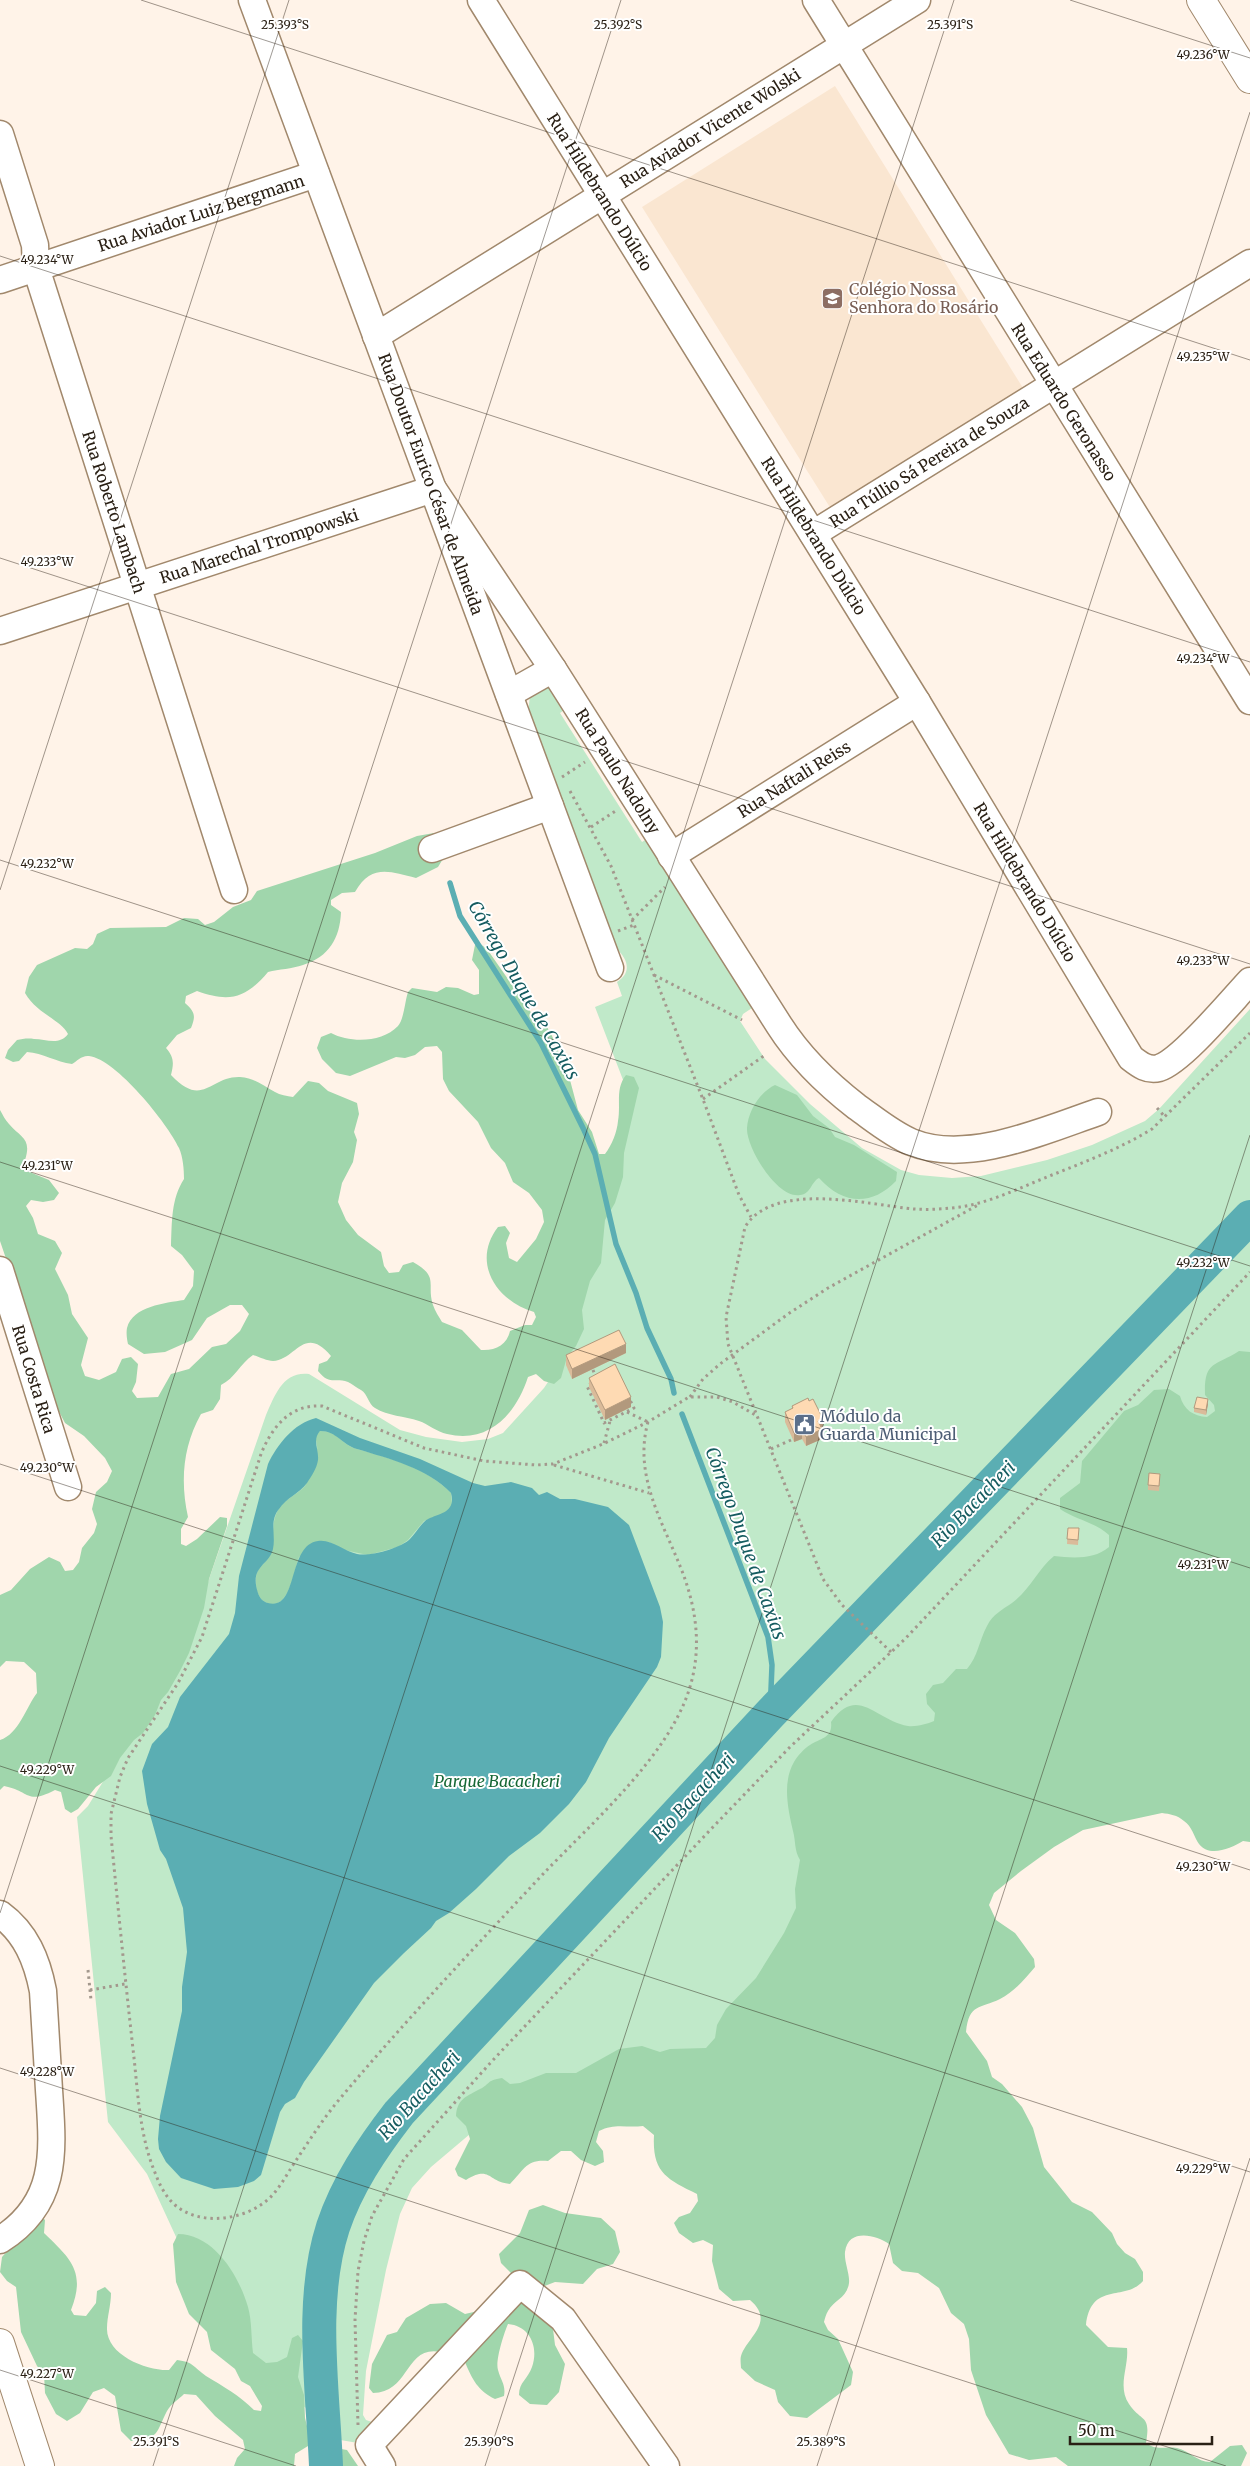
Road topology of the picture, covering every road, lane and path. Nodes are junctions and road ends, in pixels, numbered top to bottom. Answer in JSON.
{"nodes":[{"id":1,"x":252,"y":0,"type":"edge"},
{"id":2,"x":481,"y":0,"type":"edge"},
{"id":3,"x":816,"y":0,"type":"edge"},
{"id":4,"x":917,"y":0,"type":"edge"},
{"id":5,"x":1201,"y":0,"type":"edge"},
{"id":6,"x":844,"y":45,"type":"junction"},
{"id":7,"x":1250,"y":79,"type":"edge"},
{"id":8,"x":0,"y":134,"type":"edge"},
{"id":9,"x":316,"y":174,"type":"junction"},
{"id":10,"x":602,"y":196,"type":"junction"},
{"id":11,"x":1250,"y":263,"type":"edge"},
{"id":12,"x":36,"y":268,"type":"junction"},
{"id":13,"x":0,"y":280,"type":"edge"},
{"id":14,"x":376,"y":336,"type":"junction"},
{"id":15,"x":1054,"y":385,"type":"junction"},
{"id":16,"x":433,"y":489,"type":"junction"},
{"id":17,"x":813,"y":534,"type":"junction"},
{"id":18,"x":138,"y":586,"type":"junction"},
{"id":19,"x":0,"y":631,"type":"edge"},
{"id":20,"x":553,"y":669,"type":"junction"},
{"id":21,"x":509,"y":694,"type":"junction"},
{"id":22,"x":1250,"y":701,"type":"edge"},
{"id":23,"x":917,"y":702,"type":"junction"},
{"id":24,"x":588,"y":760,"type":"dead end"},
{"id":25,"x":558,"y":770,"type":"dead end"},
{"id":26,"x":562,"y":777,"type":"junction"},
{"id":27,"x":550,"y":806,"type":"junction"},
{"id":28,"x":617,"y":810,"type":"dead end"},
{"id":29,"x":591,"y":827,"type":"junction"},
{"id":30,"x":432,"y":849,"type":"dead end"},
{"id":31,"x":672,"y":856,"type":"junction"},
{"id":32,"x":670,"y":883,"type":"dead end"},
{"id":33,"x":234,"y":890,"type":"dead end"},
{"id":34,"x":632,"y":920,"type":"junction"},
{"id":35,"x":634,"y":925,"type":"junction"},
{"id":36,"x":613,"y":932,"type":"dead end"},
{"id":37,"x":610,"y":968,"type":"dead end"},
{"id":38,"x":654,"y":975,"type":"junction"},
{"id":39,"x":1250,"y":981,"type":"edge"},
{"id":40,"x":742,"y":1020,"type":"dead end"},
{"id":41,"x":765,"y":1055,"type":"dead end"},
{"id":42,"x":703,"y":1099,"type":"junction"},
{"id":43,"x":1157,"y":1108,"type":"dead end"},
{"id":44,"x":1098,"y":1112,"type":"dead end"},
{"id":45,"x":1165,"y":1117,"type":"dead end"},
{"id":46,"x":980,"y":1203,"type":"dead end"},
{"id":47,"x":0,"y":1270,"type":"edge"},
{"id":48,"x":1250,"y":1272,"type":"edge"},
{"id":49,"x":733,"y":1356,"type":"junction"},
{"id":50,"x":593,"y":1370,"type":"edge"},
{"id":51,"x":597,"y":1381,"type":"junction"},
{"id":52,"x":689,"y":1397,"type":"junction"},
{"id":53,"x":627,"y":1412,"type":"junction"},
{"id":54,"x":757,"y":1416,"type":"junction"},
{"id":55,"x":610,"y":1420,"type":"junction"},
{"id":56,"x":648,"y":1422,"type":"junction"},
{"id":57,"x":791,"y":1440,"type":"edge"},
{"id":58,"x":603,"y":1444,"type":"junction"},
{"id":59,"x":771,"y":1449,"type":"junction"},
{"id":60,"x":553,"y":1464,"type":"junction"},
{"id":61,"x":68,"y":1487,"type":"dead end"},
{"id":62,"x":650,"y":1494,"type":"junction"},
{"id":63,"x":891,"y":1652,"type":"junction"},
{"id":64,"x":0,"y":1914,"type":"edge"},
{"id":65,"x":88,"y":1970,"type":"dead end"},
{"id":66,"x":126,"y":1984,"type":"junction"},
{"id":67,"x":90,"y":1990,"type":"junction"},
{"id":68,"x":91,"y":2000,"type":"dead end"},
{"id":69,"x":0,"y":2240,"type":"edge"},
{"id":70,"x":0,"y":2343,"type":"edge"},
{"id":71,"x":376,"y":2456,"type":"edge"},
{"id":72,"x":40,"y":2466,"type":"edge"},
{"id":73,"x":666,"y":2466,"type":"edge"}],
"edges":[{"from":1,"to":9,"type":"street","name":"Rua Doutor Eurico César de Almeida"},
{"from":2,"to":10,"type":"street","name":"Rua Hildebrando Dúlcio"},
{"from":3,"to":6,"type":"street","name":"Rua Eduardo Geronasso"},
{"from":4,"to":6,"type":"street","name":"Rua Aviador Vicente Wolski"},
{"from":5,"to":7,"type":"main road"},
{"from":6,"to":10,"type":"street","name":"Rua Aviador Vicente Wolski"},
{"from":6,"to":15,"type":"street","name":"Rua Eduardo Geronasso"},
{"from":8,"to":12,"type":"street","name":"Rua Roberto Lambach"},
{"from":9,"to":12,"type":"street","name":"Rua Aviador Luiz Bergmann"},
{"from":9,"to":14,"type":"street","name":"Rua Doutor Eurico César de Almeida"},
{"from":10,"to":14,"type":"street","name":"Rua Aviador Vicente Wolski"},
{"from":10,"to":17,"type":"street","name":"Rua Hildebrando Dúlcio"},
{"from":11,"to":15,"type":"street","name":"Rua Túllio Sá Pereira de Souza"},
{"from":12,"to":13,"type":"street","name":"Rua Aviador Luiz Bergmann"},
{"from":12,"to":18,"type":"street","name":"Rua Roberto Lambach"},
{"from":14,"to":16,"type":"street","name":"Rua Doutor Eurico César de Almeida"},
{"from":15,"to":17,"type":"street","name":"Rua Túllio Sá Pereira de Souza"},
{"from":15,"to":22,"type":"street","name":"Rua Eduardo Geronasso"},
{"from":16,"to":18,"type":"street","name":"Rua Marechal Trompowski"},
{"from":16,"to":20,"type":"street","name":"Rua Paulo Nadolny"},
{"from":16,"to":21,"type":"street","name":"Rua Doutor Eurico César de Almeida"},
{"from":17,"to":23,"type":"street","name":"Rua Hildebrando Dúlcio"},
{"from":18,"to":19,"type":"street","name":"Rua Marechal Trompowski"},
{"from":18,"to":33,"type":"street","name":"Rua Roberto Lambach"},
{"from":20,"to":21,"type":"street"},
{"from":20,"to":31,"type":"street","name":"Rua Paulo Nadolny"},
{"from":21,"to":27,"type":"street","name":"Rua Doutor Eurico César de Almeida"},
{"from":23,"to":31,"type":"street","name":"Rua Naftali Reiss"},
{"from":23,"to":39,"type":"street","name":"Rua Hildebrando Dúlcio"},
{"from":24,"to":26,"type":"path"},
{"from":25,"to":26,"type":"path"},
{"from":26,"to":29,"type":"path"},
{"from":27,"to":30,"type":"street"},
{"from":27,"to":37,"type":"street","name":"Rua Doutor Eurico César de Almeida"},
{"from":28,"to":29,"type":"path"},
{"from":29,"to":34,"type":"path"},
{"from":31,"to":44,"type":"street","name":"Rua Paulo Nadolny"},
{"from":32,"to":34,"type":"path"},
{"from":34,"to":35,"type":"path"},
{"from":35,"to":36,"type":"path"},
{"from":35,"to":38,"type":"path"},
{"from":38,"to":40,"type":"path"},
{"from":38,"to":42,"type":"path"},
{"from":41,"to":42,"type":"path"},
{"from":42,"to":49,"type":"path"},
{"from":43,"to":45,"type":"path"},
{"from":46,"to":49,"type":"path"},
{"from":47,"to":61,"type":"street","name":"Rua Costa Rica"},
{"from":48,"to":63,"type":"path"},
{"from":49,"to":52,"type":"path"},
{"from":49,"to":54,"type":"path"},
{"from":50,"to":51,"type":"path"},
{"from":51,"to":53,"type":"path"},
{"from":51,"to":55,"type":"path"},
{"from":52,"to":54,"type":"path"},
{"from":52,"to":56,"type":"path"},
{"from":53,"to":55,"type":"path"},
{"from":53,"to":56,"type":"path"},
{"from":54,"to":59,"type":"path"},
{"from":55,"to":58,"type":"path"},
{"from":56,"to":58,"type":"path"},
{"from":56,"to":62,"type":"path"},
{"from":57,"to":59,"type":"path"},
{"from":58,"to":60,"type":"path"},
{"from":59,"to":63,"type":"path"},
{"from":60,"to":62,"type":"path"},
{"from":60,"to":66,"type":"path"},
{"from":62,"to":66,"type":"path"},
{"from":63,"to":71,"type":"path"},
{"from":64,"to":69,"type":"street"},
{"from":65,"to":67,"type":"path"},
{"from":66,"to":67,"type":"path"},
{"from":67,"to":68,"type":"path"},
{"from":70,"to":72,"type":"main road"},
{"from":71,"to":73,"type":"street"}]}
